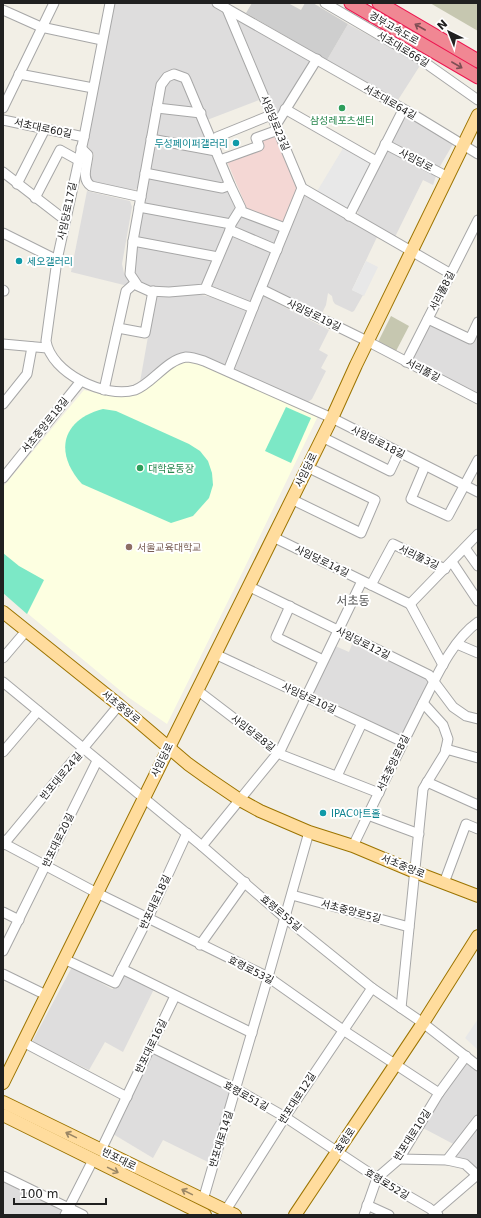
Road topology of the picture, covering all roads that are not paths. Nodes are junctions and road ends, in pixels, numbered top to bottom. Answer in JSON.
{"nodes":[{"id":1,"x":54,"y":3,"type":"edge"},
{"id":2,"x":110,"y":3,"type":"edge"},
{"id":3,"x":217,"y":3,"type":"edge"},
{"id":4,"x":325,"y":3,"type":"edge"},
{"id":5,"x":351,"y":3,"type":"edge"},
{"id":6,"x":379,"y":3,"type":"edge"},
{"id":7,"x":226,"y":9,"type":"junction"},
{"id":8,"x":3,"y":10,"type":"edge"},
{"id":9,"x":41,"y":27,"type":"junction"},
{"id":10,"x":102,"y":40,"type":"junction"},
{"id":11,"x":316,"y":59,"type":"junction"},
{"id":12,"x":478,"y":61,"type":"edge"},
{"id":13,"x":19,"y":74,"type":"junction"},
{"id":14,"x":477,"y":76,"type":"edge"},
{"id":15,"x":93,"y":88,"type":"junction"},
{"id":16,"x":478,"y":100,"type":"edge"},
{"id":17,"x":3,"y":108,"type":"edge"},
{"id":18,"x":157,"y":108,"type":"junction"},
{"id":19,"x":285,"y":110,"type":"junction"},
{"id":20,"x":403,"y":110,"type":"junction"},
{"id":21,"x":200,"y":113,"type":"junction"},
{"id":22,"x":271,"y":115,"type":"junction"},
{"id":23,"x":478,"y":115,"type":"edge"},
{"id":24,"x":3,"y":120,"type":"edge"},
{"id":25,"x":277,"y":128,"type":"junction"},
{"id":26,"x":45,"y":129,"type":"junction"},
{"id":27,"x":217,"y":136,"type":"dead end"},
{"id":28,"x":84,"y":137,"type":"junction"},
{"id":29,"x":151,"y":140,"type":"junction"},
{"id":30,"x":385,"y":144,"type":"junction"},
{"id":31,"x":463,"y":146,"type":"junction"},
{"id":32,"x":81,"y":148,"type":"junction"},
{"id":33,"x":216,"y":151,"type":"junction"},
{"id":34,"x":478,"y":154,"type":"edge"},
{"id":35,"x":78,"y":160,"type":"junction"},
{"id":36,"x":220,"y":160,"type":"junction"},
{"id":37,"x":376,"y":161,"type":"junction"},
{"id":38,"x":3,"y":172,"type":"edge"},
{"id":39,"x":145,"y":173,"type":"junction"},
{"id":40,"x":448,"y":177,"type":"junction"},
{"id":41,"x":17,"y":184,"type":"junction"},
{"id":42,"x":230,"y":185,"type":"junction"},
{"id":43,"x":302,"y":188,"type":"junction"},
{"id":44,"x":141,"y":197,"type":"junction"},
{"id":45,"x":35,"y":198,"type":"junction"},
{"id":46,"x":140,"y":207,"type":"junction"},
{"id":47,"x":240,"y":211,"type":"junction"},
{"id":48,"x":349,"y":216,"type":"junction"},
{"id":49,"x":65,"y":220,"type":"junction"},
{"id":50,"x":478,"y":220,"type":"edge"},
{"id":51,"x":230,"y":226,"type":"junction"},
{"id":52,"x":285,"y":228,"type":"junction"},
{"id":53,"x":3,"y":233,"type":"edge"},
{"id":54,"x":133,"y":241,"type":"junction"},
{"id":55,"x":277,"y":250,"type":"junction"},
{"id":56,"x":411,"y":252,"type":"junction"},
{"id":57,"x":218,"y":257,"type":"junction"},
{"id":58,"x":57,"y":260,"type":"junction"},
{"id":59,"x":450,"y":274,"type":"junction"},
{"id":60,"x":135,"y":283,"type":"junction"},
{"id":61,"x":205,"y":289,"type":"junction"},
{"id":62,"x":261,"y":289,"type":"junction"},
{"id":63,"x":153,"y":291,"type":"junction"},
{"id":64,"x":253,"y":308,"type":"junction"},
{"id":65,"x":428,"y":318,"type":"junction"},
{"id":66,"x":478,"y":322,"type":"edge"},
{"id":67,"x":118,"y":328,"type":"junction"},
{"id":68,"x":368,"y":341,"type":"junction"},
{"id":69,"x":3,"y":344,"type":"edge"},
{"id":70,"x":32,"y":347,"type":"junction"},
{"id":71,"x":47,"y":348,"type":"junction"},
{"id":72,"x":406,"y":362,"type":"junction"},
{"id":73,"x":228,"y":371,"type":"junction"},
{"id":74,"x":81,"y":381,"type":"junction"},
{"id":75,"x":104,"y":390,"type":"junction"},
{"id":76,"x":478,"y":399,"type":"edge"},
{"id":77,"x":4,"y":402,"type":"edge"},
{"id":78,"x":332,"y":418,"type":"junction"},
{"id":79,"x":322,"y":437,"type":"junction"},
{"id":80,"x":399,"y":452,"type":"junction"},
{"id":81,"x":478,"y":460,"type":"edge"},
{"id":82,"x":425,"y":466,"type":"junction"},
{"id":83,"x":6,"y":467,"type":"edge"},
{"id":84,"x":307,"y":467,"type":"junction"},
{"id":85,"x":3,"y":478,"type":"edge"},
{"id":86,"x":465,"y":486,"type":"junction"},
{"id":87,"x":478,"y":492,"type":"edge"},
{"id":88,"x":292,"y":499,"type":"junction"},
{"id":89,"x":478,"y":534,"type":"edge"},
{"id":90,"x":273,"y":537,"type":"junction"},
{"id":91,"x":465,"y":548,"type":"junction"},
{"id":92,"x":452,"y":562,"type":"junction"},
{"id":93,"x":478,"y":566,"type":"edge"},
{"id":94,"x":444,"y":569,"type":"junction"},
{"id":95,"x":362,"y":581,"type":"junction"},
{"id":96,"x":371,"y":585,"type":"junction"},
{"id":97,"x":248,"y":586,"type":"junction"},
{"id":98,"x":478,"y":601,"type":"edge"},
{"id":99,"x":410,"y":604,"type":"junction"},
{"id":100,"x":290,"y":606,"type":"junction"},
{"id":101,"x":3,"y":612,"type":"edge"},
{"id":102,"x":478,"y":622,"type":"edge"},
{"id":103,"x":338,"y":630,"type":"junction"},
{"id":104,"x":26,"y":631,"type":"junction"},
{"id":105,"x":457,"y":644,"type":"junction"},
{"id":106,"x":478,"y":653,"type":"edge"},
{"id":107,"x":215,"y":654,"type":"junction"},
{"id":108,"x":3,"y":658,"type":"edge"},
{"id":109,"x":323,"y":660,"type":"junction"},
{"id":110,"x":443,"y":665,"type":"junction"},
{"id":111,"x":434,"y":681,"type":"junction"},
{"id":112,"x":3,"y":682,"type":"edge"},
{"id":113,"x":197,"y":690,"type":"junction"},
{"id":114,"x":306,"y":697,"type":"junction"},
{"id":115,"x":423,"y":703,"type":"junction"},
{"id":116,"x":119,"y":705,"type":"junction"},
{"id":117,"x":38,"y":711,"type":"junction"},
{"id":118,"x":478,"y":719,"type":"edge"},
{"id":119,"x":362,"y":723,"type":"junction"},
{"id":120,"x":403,"y":742,"type":"junction"},
{"id":121,"x":169,"y":746,"type":"junction"},
{"id":122,"x":84,"y":748,"type":"junction"},
{"id":123,"x":446,"y":749,"type":"junction"},
{"id":124,"x":3,"y":752,"type":"edge"},
{"id":125,"x":278,"y":753,"type":"junction"},
{"id":126,"x":478,"y":758,"type":"edge"},
{"id":127,"x":97,"y":761,"type":"junction"},
{"id":128,"x":337,"y":776,"type":"junction"},
{"id":129,"x":427,"y":782,"type":"junction"},
{"id":130,"x":379,"y":793,"type":"junction"},
{"id":131,"x":144,"y":798,"type":"junction"},
{"id":132,"x":240,"y":800,"type":"junction"},
{"id":133,"x":478,"y":804,"type":"edge"},
{"id":134,"x":368,"y":815,"type":"junction"},
{"id":135,"x":478,"y":829,"type":"edge"},
{"id":136,"x":309,"y":832,"type":"junction"},
{"id":137,"x":187,"y":833,"type":"junction"},
{"id":138,"x":419,"y":834,"type":"junction"},
{"id":139,"x":4,"y":843,"type":"edge"},
{"id":140,"x":202,"y":846,"type":"junction"},
{"id":141,"x":353,"y":846,"type":"junction"},
{"id":142,"x":45,"y":866,"type":"junction"},
{"id":143,"x":415,"y":872,"type":"junction"},
{"id":144,"x":245,"y":882,"type":"junction"},
{"id":145,"x":444,"y":883,"type":"junction"},
{"id":146,"x":97,"y":893,"type":"junction"},
{"id":147,"x":292,"y":895,"type":"junction"},
{"id":148,"x":478,"y":896,"type":"edge"},
{"id":149,"x":3,"y":912,"type":"edge"},
{"id":150,"x":284,"y":916,"type":"junction"},
{"id":151,"x":148,"y":918,"type":"junction"},
{"id":152,"x":18,"y":920,"type":"junction"},
{"id":153,"x":410,"y":927,"type":"junction"},
{"id":154,"x":478,"y":936,"type":"edge"},
{"id":155,"x":200,"y":945,"type":"junction"},
{"id":156,"x":3,"y":951,"type":"edge"},
{"id":157,"x":64,"y":959,"type":"junction"},
{"id":158,"x":122,"y":969,"type":"junction"},
{"id":159,"x":3,"y":974,"type":"edge"},
{"id":160,"x":268,"y":977,"type":"junction"},
{"id":161,"x":372,"y":988,"type":"junction"},
{"id":162,"x":46,"y":995,"type":"junction"},
{"id":163,"x":175,"y":996,"type":"junction"},
{"id":164,"x":401,"y":1008,"type":"junction"},
{"id":165,"x":423,"y":1023,"type":"junction"},
{"id":166,"x":342,"y":1030,"type":"junction"},
{"id":167,"x":252,"y":1033,"type":"junction"},
{"id":168,"x":23,"y":1042,"type":"junction"},
{"id":169,"x":151,"y":1047,"type":"junction"},
{"id":170,"x":466,"y":1056,"type":"junction"},
{"id":171,"x":395,"y":1064,"type":"junction"},
{"id":172,"x":478,"y":1066,"type":"edge"},
{"id":173,"x":3,"y":1083,"type":"edge"},
{"id":174,"x":236,"y":1089,"type":"junction"},
{"id":175,"x":439,"y":1094,"type":"junction"},
{"id":176,"x":127,"y":1097,"type":"junction"},
{"id":177,"x":3,"y":1102,"type":"edge"},
{"id":178,"x":285,"y":1117,"type":"junction"},
{"id":179,"x":4,"y":1118,"type":"edge"},
{"id":180,"x":478,"y":1120,"type":"edge"},
{"id":181,"x":100,"y":1150,"type":"junction"},
{"id":182,"x":337,"y":1152,"type":"junction"},
{"id":183,"x":399,"y":1159,"type":"junction"},
{"id":184,"x":93,"y":1160,"type":"junction"},
{"id":185,"x":447,"y":1160,"type":"junction"},
{"id":186,"x":477,"y":1175,"type":"edge"},
{"id":187,"x":3,"y":1176,"type":"edge"},
{"id":188,"x":376,"y":1178,"type":"junction"},
{"id":189,"x":202,"y":1200,"type":"junction"},
{"id":190,"x":367,"y":1205,"type":"junction"},
{"id":191,"x":66,"y":1212,"type":"edge"},
{"id":192,"x":431,"y":1212,"type":"edge"},
{"id":193,"x":230,"y":1213,"type":"edge"},
{"id":194,"x":202,"y":1214,"type":"edge"},
{"id":195,"x":83,"y":1215,"type":"edge"},
{"id":196,"x":295,"y":1215,"type":"edge"},
{"id":197,"x":364,"y":1215,"type":"edge"},
{"id":198,"x":389,"y":1215,"type":"edge"}],
"edges":[{"from":1,"to":9,"type":"street"},
{"from":2,"to":10,"type":"street","name":"사임당로17길"},
{"from":3,"to":7,"type":"street","name":"서초대로64길"},
{"from":4,"to":16,"type":"street","name":"서초대로66길"},
{"from":5,"to":14,"type":"highway","name":"경부고속도로","one_way":true},
{"from":12,"to":6,"type":"highway","name":"경부고속도로","one_way":true},
{"from":7,"to":11,"type":"street","name":"서초대로64길"},
{"from":7,"to":22,"type":"street","name":"사임당로23길"},
{"from":8,"to":9,"type":"street"},
{"from":9,"to":10,"type":"street"},
{"from":9,"to":13,"type":"street"},
{"from":10,"to":15,"type":"street","name":"사임당로17길"},
{"from":11,"to":19,"type":"street"},
{"from":11,"to":20,"type":"street","name":"서초대로64길"},
{"from":13,"to":15,"type":"street"},
{"from":13,"to":17,"type":"street"},
{"from":15,"to":28,"type":"street","name":"사임당로17길"},
{"from":18,"to":21,"type":"street"},
{"from":18,"to":21,"type":"street"},
{"from":18,"to":29,"type":"street"},
{"from":19,"to":25,"type":"street"},
{"from":19,"to":37,"type":"street"},
{"from":20,"to":30,"type":"street"},
{"from":20,"to":31,"type":"street","name":"서초대로64길"},
{"from":21,"to":33,"type":"street"},
{"from":22,"to":25,"type":"street","name":"사임당로23길"},
{"from":22,"to":27,"type":"street"},
{"from":23,"to":31,"type":"main road","name":"사임당로"},
{"from":24,"to":26,"type":"street","name":"서초대로60길"},
{"from":25,"to":36,"type":"street"},
{"from":25,"to":43,"type":"street","name":"사임당로23길"},
{"from":26,"to":28,"type":"street","name":"서초대로60길"},
{"from":26,"to":41,"type":"street"},
{"from":28,"to":32,"type":"street","name":"사임당로17길"},
{"from":29,"to":33,"type":"street"},
{"from":29,"to":39,"type":"street"},
{"from":30,"to":37,"type":"street"},
{"from":30,"to":40,"type":"street","name":"사임당로"},
{"from":31,"to":34,"type":"street","name":"서초대로64길"},
{"from":31,"to":40,"type":"main road","name":"사임당로"},
{"from":32,"to":35,"type":"street","name":"사임당로17길"},
{"from":32,"to":44,"type":"street"},
{"from":33,"to":36,"type":"street"},
{"from":35,"to":45,"type":"street"},
{"from":35,"to":49,"type":"street","name":"사임당로17길"},
{"from":36,"to":42,"type":"street"},
{"from":37,"to":48,"type":"street"},
{"from":38,"to":41,"type":"street"},
{"from":39,"to":42,"type":"street"},
{"from":39,"to":44,"type":"street"},
{"from":40,"to":56,"type":"main road","name":"사임당로"},
{"from":41,"to":45,"type":"street"},
{"from":42,"to":47,"type":"street"},
{"from":43,"to":48,"type":"street"},
{"from":43,"to":52,"type":"street"},
{"from":44,"to":46,"type":"street"},
{"from":45,"to":49,"type":"street"},
{"from":46,"to":51,"type":"street"},
{"from":46,"to":54,"type":"street"},
{"from":47,"to":51,"type":"street"},
{"from":47,"to":52,"type":"street"},
{"from":48,"to":56,"type":"street"},
{"from":49,"to":58,"type":"street","name":"사임당로17길"},
{"from":50,"to":59,"type":"street","name":"서리풀8길"},
{"from":51,"to":55,"type":"street"},
{"from":51,"to":57,"type":"street"},
{"from":52,"to":55,"type":"street"},
{"from":53,"to":58,"type":"street"},
{"from":54,"to":57,"type":"street"},
{"from":54,"to":60,"type":"street"},
{"from":55,"to":62,"type":"street"},
{"from":56,"to":59,"type":"street"},
{"from":56,"to":68,"type":"main road","name":"사임당로"},
{"from":57,"to":61,"type":"street"},
{"from":58,"to":71,"type":"street","name":"사임당로17길"},
{"from":59,"to":65,"type":"street","name":"서리풀8길"},
{"from":60,"to":63,"type":"street"},
{"from":60,"to":67,"type":"street"},
{"from":61,"to":63,"type":"street"},
{"from":61,"to":64,"type":"street"},
{"from":62,"to":64,"type":"street"},
{"from":62,"to":68,"type":"street","name":"사임당로19길"},
{"from":63,"to":67,"type":"street"},
{"from":64,"to":73,"type":"street"},
{"from":65,"to":66,"type":"street"},
{"from":65,"to":72,"type":"street","name":"서리풀8길"},
{"from":67,"to":75,"type":"street"},
{"from":68,"to":72,"type":"street","name":"서리풀길"},
{"from":68,"to":78,"type":"main road","name":"사임당로"},
{"from":69,"to":70,"type":"street"},
{"from":70,"to":71,"type":"street"},
{"from":70,"to":77,"type":"street"},
{"from":71,"to":74,"type":"street"},
{"from":72,"to":76,"type":"street","name":"서리풀길"},
{"from":73,"to":75,"type":"street"},
{"from":73,"to":78,"type":"street"},
{"from":74,"to":75,"type":"street"},
{"from":74,"to":83,"type":"street","name":"서초중앙로18길"},
{"from":78,"to":79,"type":"main road","name":"사임당로"},
{"from":78,"to":80,"type":"street","name":"사임당로18길"},
{"from":79,"to":80,"type":"street"},
{"from":79,"to":84,"type":"main road","name":"사임당로"},
{"from":80,"to":82,"type":"street","name":"사임당로18길"},
{"from":81,"to":86,"type":"street"},
{"from":82,"to":86,"type":"street","name":"사임당로18길"},
{"from":82,"to":86,"type":"street"},
{"from":83,"to":85,"type":"street","name":"서초중앙로18길"},
{"from":84,"to":88,"type":"main road","name":"사임당로"},
{"from":84,"to":88,"type":"street"},
{"from":86,"to":87,"type":"street","name":"사임당로18길"},
{"from":88,"to":90,"type":"main road","name":"사임당로"},
{"from":89,"to":91,"type":"street","name":"서리풀3길"},
{"from":90,"to":95,"type":"street","name":"사임당로14길"},
{"from":90,"to":97,"type":"main road","name":"사임당로"},
{"from":91,"to":92,"type":"street","name":"서리풀3길"},
{"from":91,"to":93,"type":"street"},
{"from":92,"to":94,"type":"street","name":"서리풀3길"},
{"from":92,"to":98,"type":"street"},
{"from":94,"to":96,"type":"street","name":"서리풀3길"},
{"from":94,"to":99,"type":"street","name":"서리풀3길"},
{"from":95,"to":96,"type":"street","name":"사임당로14길"},
{"from":95,"to":103,"type":"street"},
{"from":96,"to":99,"type":"street","name":"사임당로14길"},
{"from":97,"to":100,"type":"street","name":"사임당로12길"},
{"from":97,"to":107,"type":"main road","name":"사임당로"},
{"from":99,"to":110,"type":"street"},
{"from":100,"to":103,"type":"street","name":"사임당로12길"},
{"from":100,"to":109,"type":"street"},
{"from":101,"to":104,"type":"main road","name":"서초중앙로"},
{"from":102,"to":105,"type":"street","name":"서초중앙로8길"},
{"from":103,"to":109,"type":"street"},
{"from":103,"to":111,"type":"street","name":"사임당로12길"},
{"from":104,"to":108,"type":"street"},
{"from":104,"to":116,"type":"main road","name":"서초중앙로"},
{"from":105,"to":106,"type":"street"},
{"from":105,"to":110,"type":"street","name":"서초중앙로8길"},
{"from":107,"to":113,"type":"main road","name":"사임당로"},
{"from":107,"to":114,"type":"street","name":"사임당로10길"},
{"from":109,"to":114,"type":"street"},
{"from":110,"to":111,"type":"street","name":"서초중앙로8길"},
{"from":111,"to":115,"type":"street","name":"서초중앙로8길"},
{"from":111,"to":118,"type":"street"},
{"from":112,"to":117,"type":"street","name":"효령로55길"},
{"from":113,"to":121,"type":"main road","name":"사임당로"},
{"from":113,"to":125,"type":"street","name":"사임당로8길"},
{"from":114,"to":119,"type":"street","name":"사임당로10길"},
{"from":114,"to":125,"type":"street"},
{"from":115,"to":120,"type":"street","name":"서초중앙로8길"},
{"from":115,"to":123,"type":"street"},
{"from":116,"to":121,"type":"main road","name":"서초중앙로"},
{"from":116,"to":122,"type":"street","name":"반포대로24길"},
{"from":117,"to":122,"type":"street","name":"효령로55길"},
{"from":117,"to":124,"type":"street"},
{"from":119,"to":120,"type":"street","name":"사임당로10길"},
{"from":119,"to":128,"type":"street"},
{"from":120,"to":130,"type":"street","name":"서초중앙로8길"},
{"from":121,"to":131,"type":"main road","name":"사임당로"},
{"from":121,"to":132,"type":"main road","name":"서초중앙로"},
{"from":122,"to":127,"type":"street","name":"효령로55길"},
{"from":122,"to":139,"type":"street","name":"반포대로24길"},
{"from":123,"to":126,"type":"street"},
{"from":123,"to":129,"type":"street"},
{"from":125,"to":128,"type":"street","name":"사임당로8길"},
{"from":125,"to":132,"type":"street"},
{"from":127,"to":131,"type":"street","name":"효령로55길"},
{"from":127,"to":142,"type":"street","name":"반포대로20길"},
{"from":128,"to":130,"type":"street","name":"사임당로8길"},
{"from":129,"to":133,"type":"street"},
{"from":129,"to":138,"type":"street"},
{"from":130,"to":134,"type":"street","name":"서초중앙로8길"},
{"from":131,"to":137,"type":"street","name":"효령로55길"},
{"from":131,"to":146,"type":"main road","name":"사임당로"},
{"from":132,"to":136,"type":"main road","name":"서초중앙로"},
{"from":132,"to":140,"type":"street"},
{"from":134,"to":138,"type":"street"},
{"from":134,"to":141,"type":"street","name":"서초중앙로8길"},
{"from":135,"to":145,"type":"street"},
{"from":136,"to":141,"type":"main road","name":"서초중앙로"},
{"from":136,"to":147,"type":"street","name":"반포대로14길"},
{"from":137,"to":140,"type":"street","name":"효령로55길"},
{"from":137,"to":151,"type":"street","name":"반포대로18길"},
{"from":138,"to":143,"type":"street"},
{"from":139,"to":142,"type":"street","name":"효령로53길"},
{"from":140,"to":144,"type":"street","name":"효령로55길"},
{"from":141,"to":143,"type":"main road","name":"서초중앙로"},
{"from":142,"to":146,"type":"street","name":"효령로53길"},
{"from":142,"to":152,"type":"street","name":"반포대로20길"},
{"from":143,"to":145,"type":"main road","name":"서초중앙로"},
{"from":143,"to":153,"type":"street"},
{"from":144,"to":150,"type":"street","name":"효령로55길"},
{"from":144,"to":155,"type":"street"},
{"from":145,"to":148,"type":"main road","name":"서초중앙로"},
{"from":146,"to":151,"type":"street","name":"효령로53길"},
{"from":146,"to":157,"type":"main road","name":"사임당로"},
{"from":147,"to":150,"type":"street","name":"반포대로14길"},
{"from":147,"to":153,"type":"street","name":"서초중앙로5길"},
{"from":149,"to":152,"type":"street"},
{"from":150,"to":160,"type":"street","name":"반포대로14길"},
{"from":150,"to":161,"type":"street","name":"효령로55길"},
{"from":151,"to":155,"type":"street","name":"효령로53길"},
{"from":151,"to":158,"type":"street","name":"반포대로18길"},
{"from":152,"to":156,"type":"street","name":"반포대로20길"},
{"from":153,"to":164,"type":"street"},
{"from":154,"to":165,"type":"main road","name":"효령로"},
{"from":155,"to":160,"type":"street","name":"효령로53길"},
{"from":157,"to":158,"type":"street","name":"반포대로18길"},
{"from":157,"to":162,"type":"main road","name":"사임당로"},
{"from":158,"to":163,"type":"street"},
{"from":159,"to":162,"type":"street"},
{"from":160,"to":166,"type":"street","name":"효령로53길"},
{"from":160,"to":167,"type":"street","name":"반포대로14길"},
{"from":161,"to":164,"type":"street","name":"효령로55길"},
{"from":161,"to":166,"type":"street","name":"반포대로12길"},
{"from":162,"to":168,"type":"main road","name":"사임당로"},
{"from":163,"to":167,"type":"street"},
{"from":163,"to":169,"type":"street","name":"반포대로16길"},
{"from":164,"to":165,"type":"street","name":"효령로55길"},
{"from":165,"to":170,"type":"street","name":"효령로55길"},
{"from":165,"to":171,"type":"main road","name":"효령로"},
{"from":166,"to":171,"type":"street","name":"효령로53길"},
{"from":166,"to":178,"type":"street","name":"반포대로12길"},
{"from":167,"to":174,"type":"street","name":"반포대로14길"},
{"from":168,"to":173,"type":"main road","name":"사임당로"},
{"from":168,"to":176,"type":"street"},
{"from":169,"to":174,"type":"street","name":"효령로51길"},
{"from":169,"to":176,"type":"street","name":"반포대로16길"},
{"from":170,"to":172,"type":"street","name":"효령로55길"},
{"from":170,"to":175,"type":"street","name":"반포대로10길"},
{"from":171,"to":175,"type":"street"},
{"from":171,"to":182,"type":"main road","name":"효령로"},
{"from":174,"to":178,"type":"street","name":"효령로51길"},
{"from":174,"to":189,"type":"street","name":"반포대로14길"},
{"from":175,"to":183,"type":"street","name":"반포대로10길"},
{"from":176,"to":181,"type":"street","name":"반포대로16길"},
{"from":181,"to":177,"type":"main road","name":"반포대로","one_way":true},
{"from":178,"to":182,"type":"street","name":"효령로51길"},
{"from":178,"to":193,"type":"street","name":"반포대로12길"},
{"from":179,"to":184,"type":"main road","name":"반포대로"},
{"from":180,"to":185,"type":"street"},
{"from":189,"to":181,"type":"main road","name":"반포대로","one_way":true},
{"from":182,"to":188,"type":"street","name":"효령로52길"},
{"from":182,"to":196,"type":"main road","name":"효령로"},
{"from":183,"to":185,"type":"street"},
{"from":183,"to":188,"type":"street","name":"반포대로10길"},
{"from":184,"to":191,"type":"street"},
{"from":184,"to":194,"type":"main road","name":"반포대로","one_way":true},
{"from":185,"to":186,"type":"street"},
{"from":186,"to":192,"type":"street"},
{"from":187,"to":191,"type":"street"},
{"from":188,"to":190,"type":"street"},
{"from":188,"to":192,"type":"street","name":"효령로52길"},
{"from":189,"to":193,"type":"main road","name":"반포대로"},
{"from":190,"to":197,"type":"street"},
{"from":190,"to":198,"type":"street"},
{"from":191,"to":195,"type":"street"}]}
